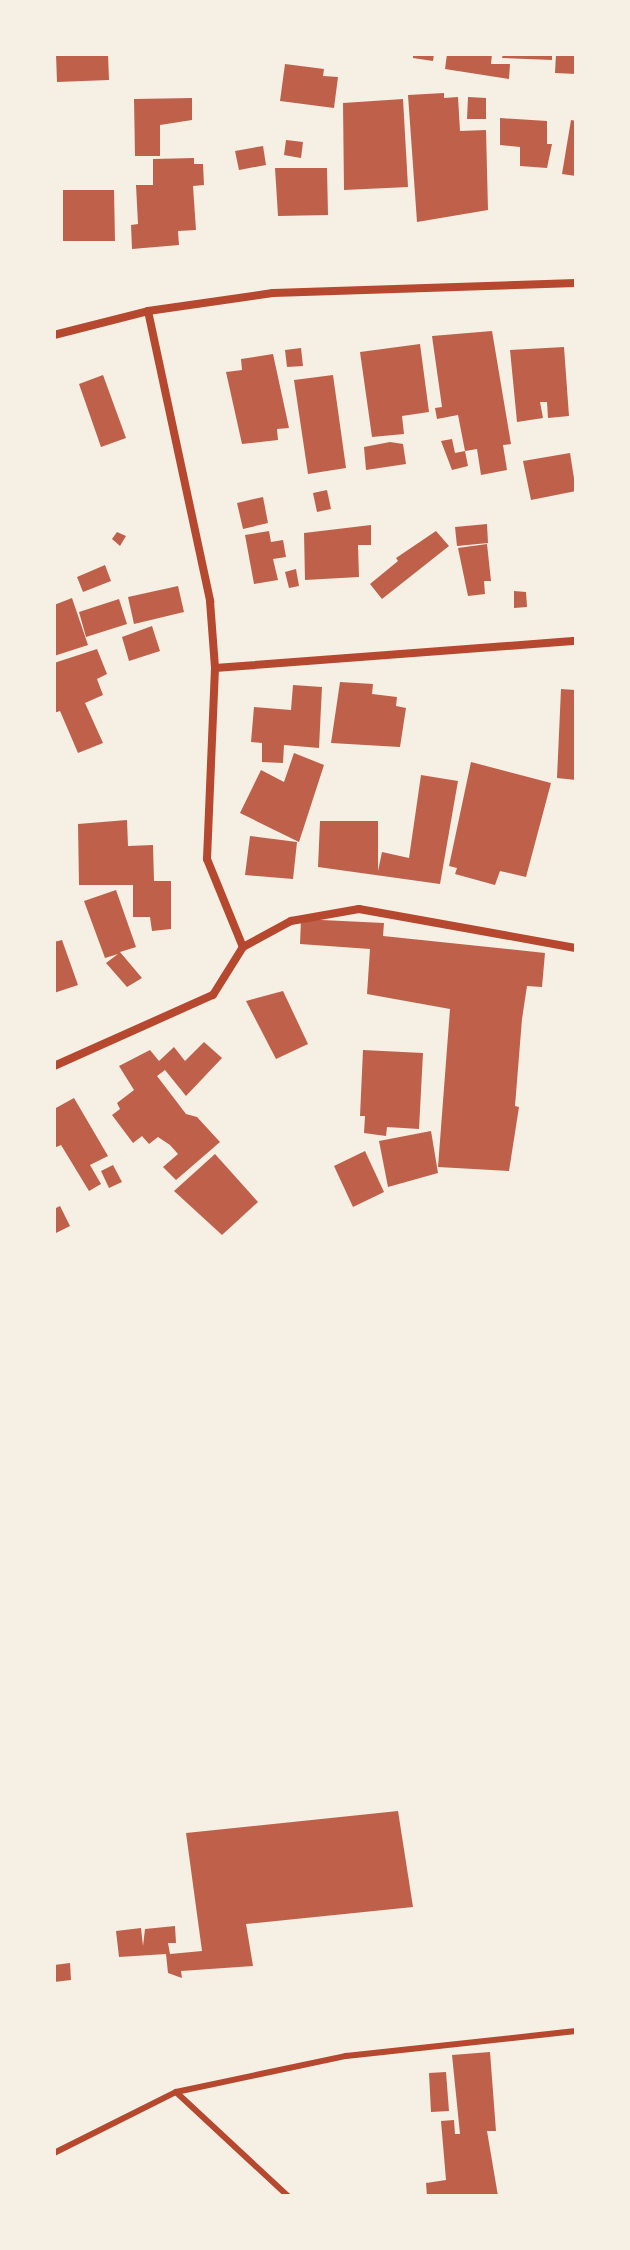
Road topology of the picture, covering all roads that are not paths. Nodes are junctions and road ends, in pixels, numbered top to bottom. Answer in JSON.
{"nodes":[{"id":1,"x":576,"y":283,"type":"edge"},
{"id":2,"x":148,"y":311,"type":"junction"},
{"id":3,"x":54,"y":335,"type":"edge"},
{"id":4,"x":576,"y":641,"type":"edge"},
{"id":5,"x":215,"y":668,"type":"junction"},
{"id":6,"x":243,"y":947,"type":"junction"},
{"id":7,"x":576,"y":948,"type":"edge"},
{"id":8,"x":54,"y":1066,"type":"edge"},
{"id":9,"x":576,"y":2031,"type":"edge"},
{"id":10,"x":176,"y":2092,"type":"junction"},
{"id":11,"x":54,"y":2153,"type":"edge"},
{"id":12,"x":288,"y":2196,"type":"edge"}],
"edges":[{"from":1,"to":2,"type":"street"},
{"from":2,"to":3,"type":"street"},
{"from":2,"to":5,"type":"street"},
{"from":4,"to":5,"type":"street"},
{"from":5,"to":6,"type":"street"},
{"from":6,"to":7,"type":"street"},
{"from":6,"to":8,"type":"street"},
{"from":9,"to":10,"type":"lane"},
{"from":10,"to":11,"type":"lane"},
{"from":10,"to":12,"type":"lane"}]}
